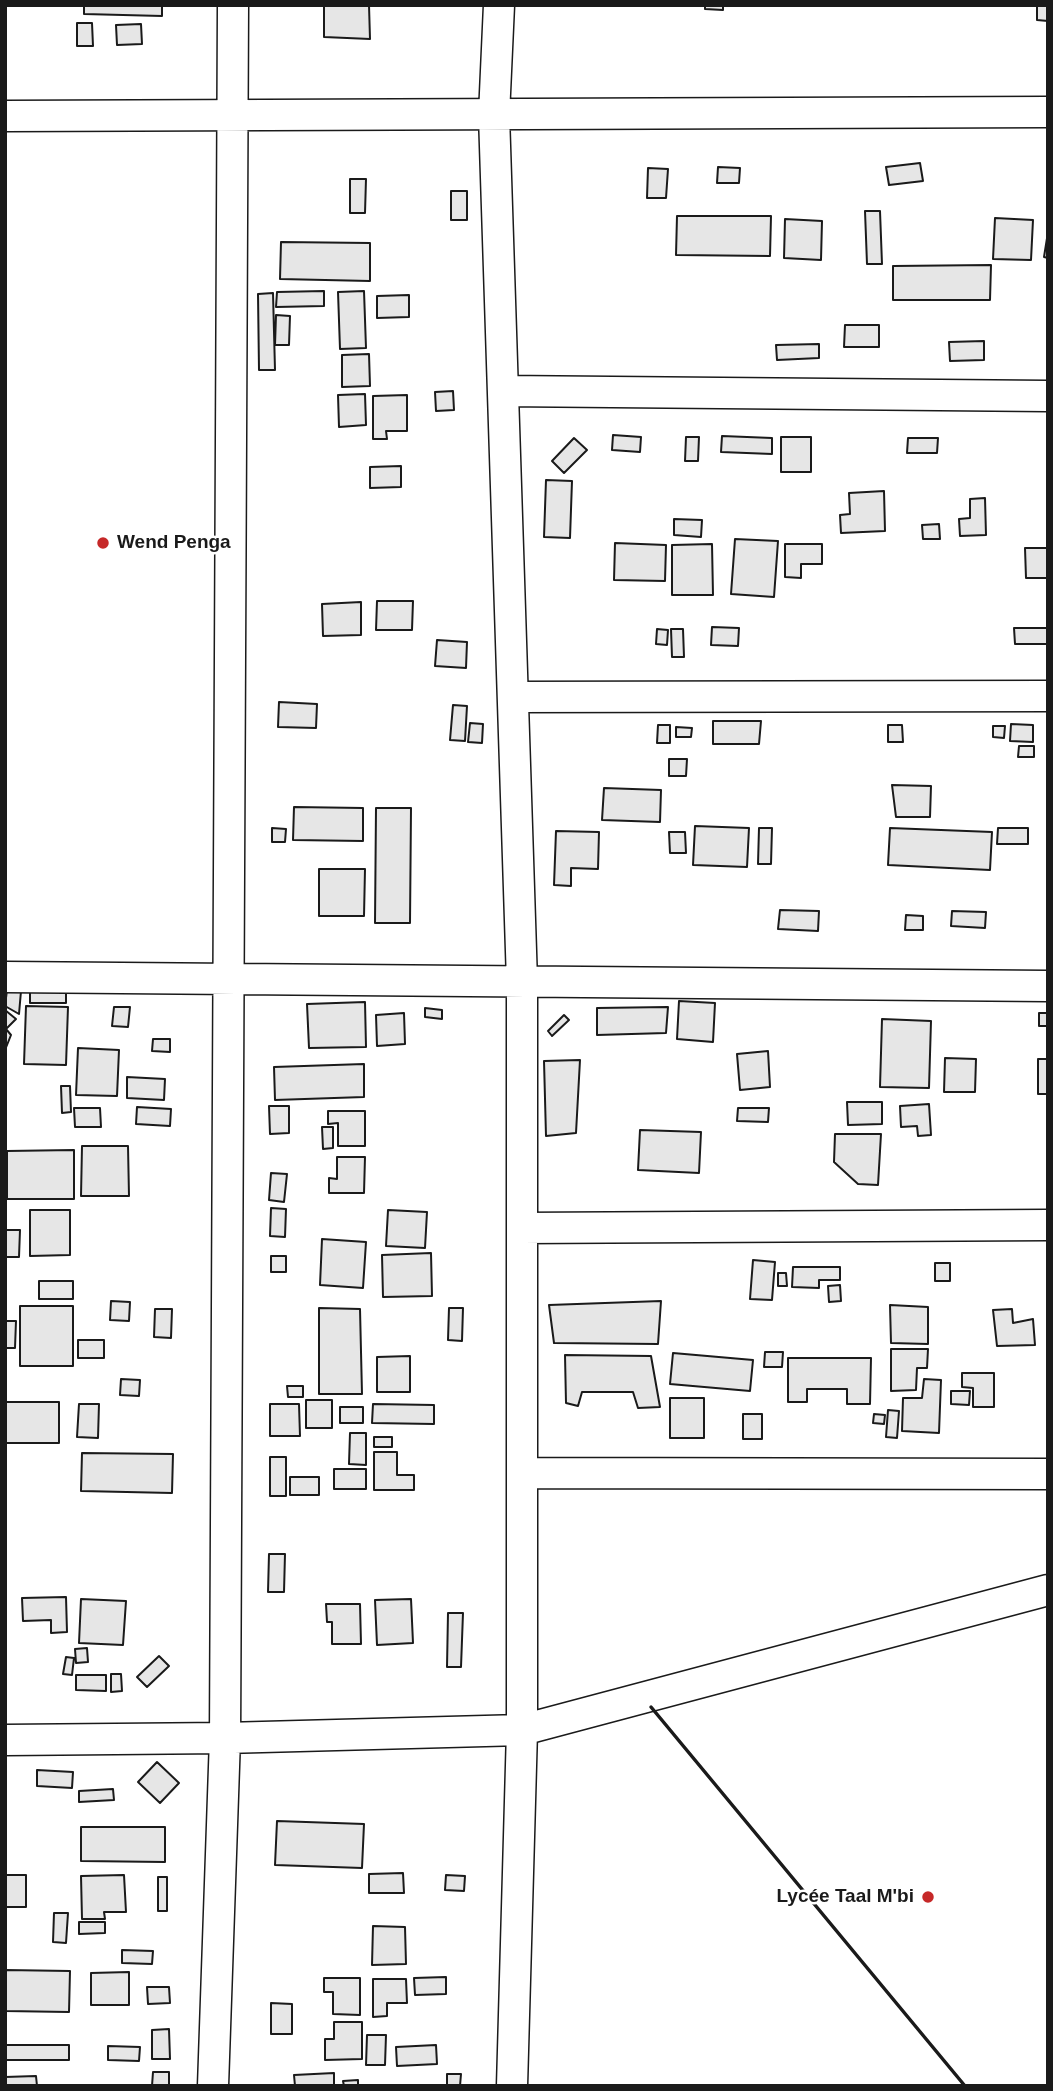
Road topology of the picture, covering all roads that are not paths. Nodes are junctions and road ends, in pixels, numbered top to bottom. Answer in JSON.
{"nodes":[{"id":1,"x":233,"y":5,"type":"edge"},
{"id":2,"x":499,"y":5,"type":"edge"},
{"id":3,"x":1048,"y":112,"type":"edge"},
{"id":4,"x":494,"y":115,"type":"junction"},
{"id":5,"x":5,"y":116,"type":"edge"},
{"id":6,"x":232,"y":117,"type":"junction"},
{"id":7,"x":503,"y":391,"type":"junction"},
{"id":8,"x":1048,"y":396,"type":"edge"},
{"id":9,"x":1048,"y":696,"type":"edge"},
{"id":10,"x":513,"y":697,"type":"junction"},
{"id":11,"x":5,"y":977,"type":"edge"},
{"id":12,"x":228,"y":980,"type":"junction"},
{"id":13,"x":522,"y":982,"type":"junction"},
{"id":14,"x":1048,"y":986,"type":"edge"},
{"id":15,"x":1048,"y":1225,"type":"edge"},
{"id":16,"x":522,"y":1228,"type":"junction"},
{"id":17,"x":524,"y":1473,"type":"junction"},
{"id":18,"x":1048,"y":1474,"type":"edge"},
{"id":19,"x":1048,"y":1590,"type":"edge"},
{"id":20,"x":522,"y":1730,"type":"junction"},
{"id":21,"x":225,"y":1738,"type":"junction"},
{"id":22,"x":5,"y":1740,"type":"edge"},
{"id":23,"x":213,"y":2086,"type":"edge"},
{"id":24,"x":512,"y":2086,"type":"edge"}],
"edges":[{"from":1,"to":6,"type":"street"},
{"from":2,"to":4,"type":"street"},
{"from":3,"to":4,"type":"street"},
{"from":4,"to":6,"type":"street"},
{"from":4,"to":7,"type":"street"},
{"from":5,"to":6,"type":"street"},
{"from":6,"to":12,"type":"street"},
{"from":7,"to":8,"type":"street"},
{"from":7,"to":10,"type":"street"},
{"from":9,"to":10,"type":"street"},
{"from":10,"to":13,"type":"street"},
{"from":11,"to":12,"type":"street"},
{"from":12,"to":13,"type":"street"},
{"from":12,"to":21,"type":"street"},
{"from":13,"to":14,"type":"street"},
{"from":13,"to":16,"type":"street"},
{"from":15,"to":16,"type":"street"},
{"from":16,"to":17,"type":"street"},
{"from":17,"to":18,"type":"street"},
{"from":17,"to":20,"type":"street"},
{"from":19,"to":20,"type":"street"},
{"from":20,"to":21,"type":"street"},
{"from":20,"to":24,"type":"street"},
{"from":21,"to":22,"type":"street"},
{"from":21,"to":23,"type":"street"}]}
